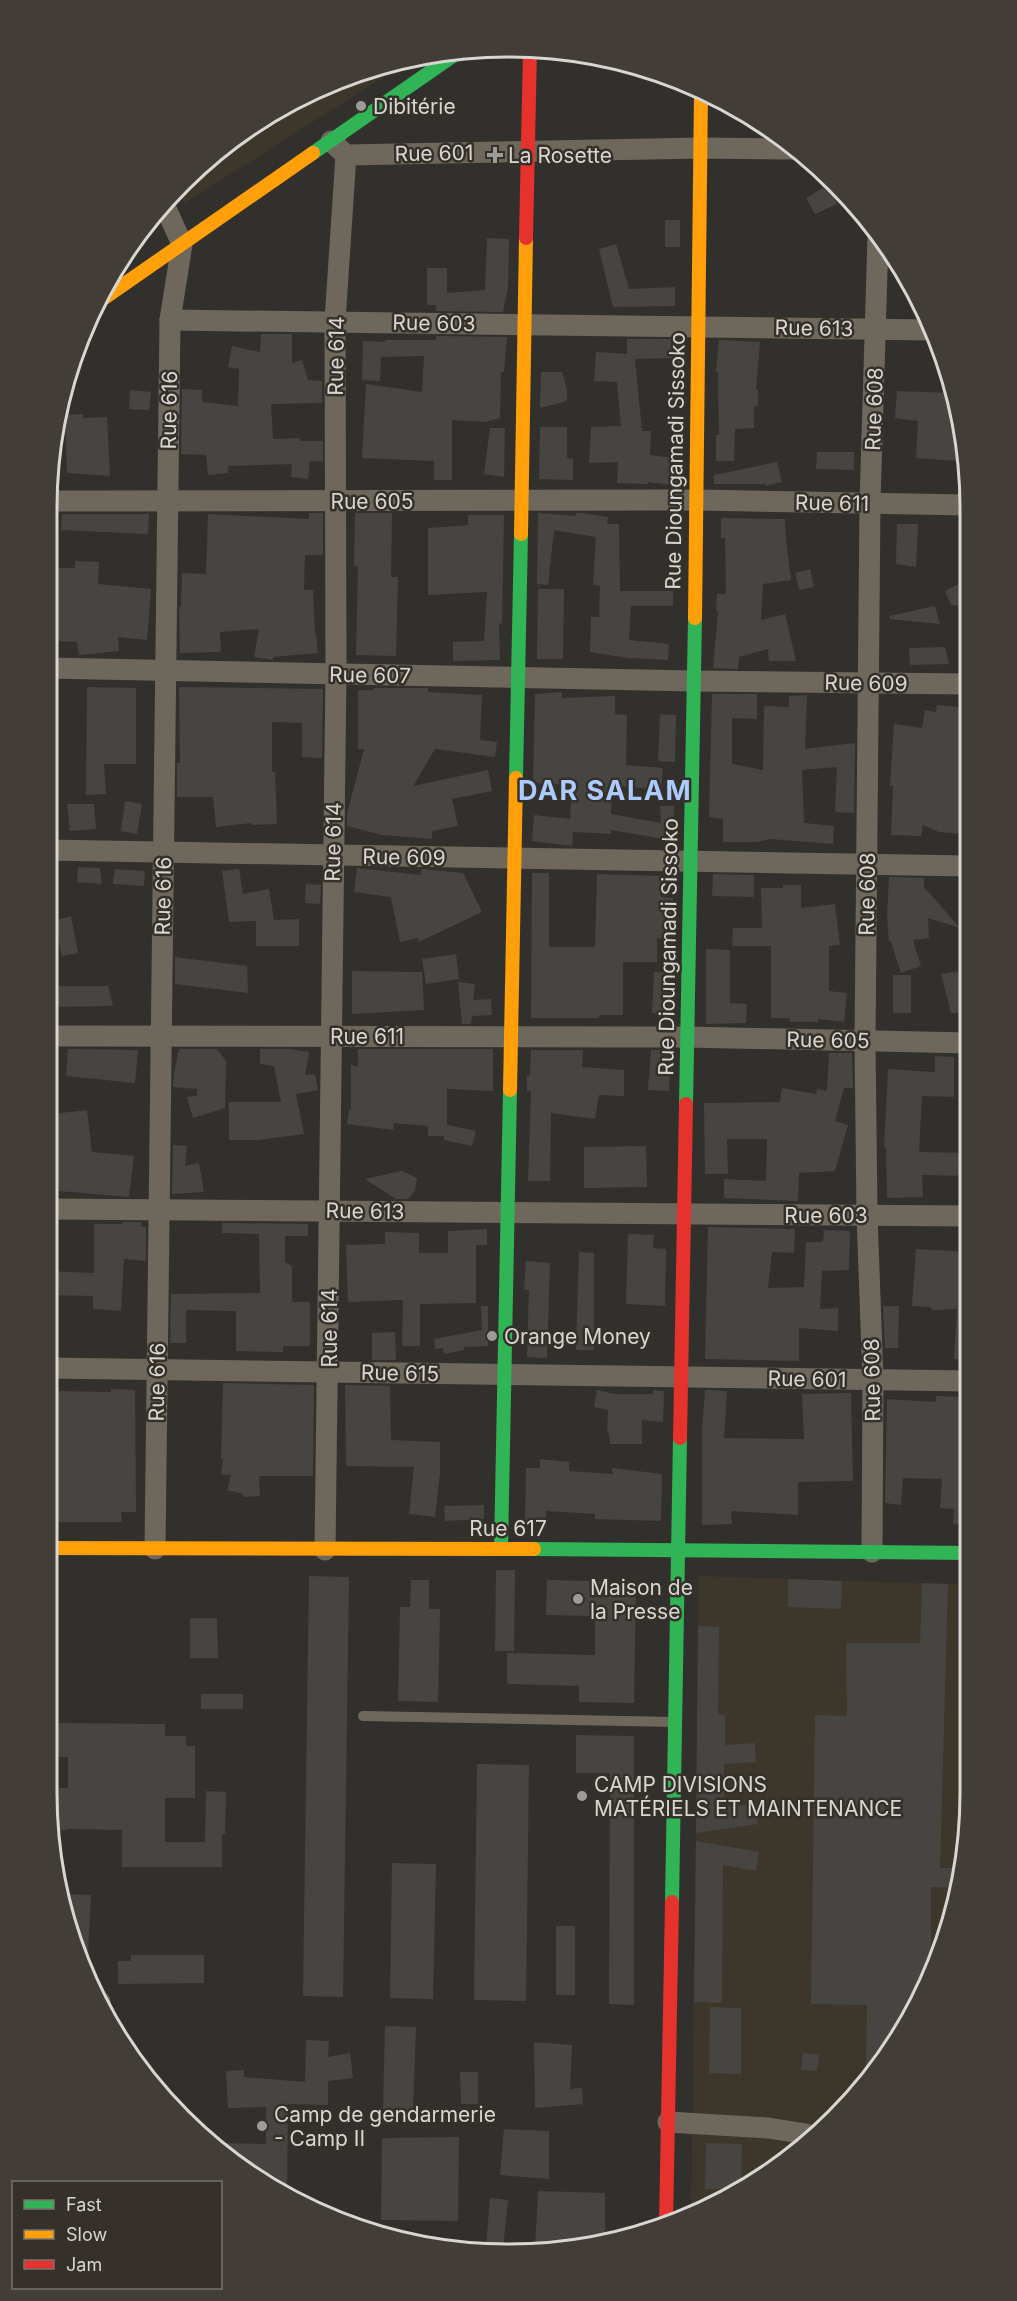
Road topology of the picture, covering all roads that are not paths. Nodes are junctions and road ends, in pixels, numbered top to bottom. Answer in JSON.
{"nodes":[{"id":1,"x":530,"y":58,"type":"edge"},
{"id":2,"x":444,"y":62,"type":"edge"},
{"id":3,"x":701,"y":101,"type":"edge"},
{"id":4,"x":331,"y":141,"type":"junction"},
{"id":5,"x":701,"y":148,"type":"junction"},
{"id":6,"x":781,"y":149,"type":"edge"},
{"id":7,"x":528,"y":151,"type":"junction"},
{"id":8,"x":346,"y":155,"type":"junction"},
{"id":9,"x":168,"y":213,"type":"edge"},
{"id":10,"x":182,"y":244,"type":"junction"},
{"id":11,"x":878,"y":249,"type":"edge"},
{"id":12,"x":112,"y":292,"type":"edge"},
{"id":13,"x":170,"y":320,"type":"junction"},
{"id":14,"x":335,"y":321,"type":"junction"},
{"id":15,"x":525,"y":324,"type":"junction"},
{"id":16,"x":698,"y":326,"type":"junction"},
{"id":17,"x":877,"y":329,"type":"junction"},
{"id":18,"x":923,"y":330,"type":"edge"},
{"id":19,"x":697,"y":500,"type":"junction"},
{"id":20,"x":57,"y":501,"type":"edge"},
{"id":21,"x":168,"y":501,"type":"junction"},
{"id":22,"x":335,"y":501,"type":"junction"},
{"id":23,"x":521,"y":501,"type":"junction"},
{"id":24,"x":870,"y":504,"type":"junction"},
{"id":25,"x":960,"y":505,"type":"edge"},
{"id":26,"x":57,"y":668,"type":"edge"},
{"id":27,"x":166,"y":671,"type":"junction"},
{"id":28,"x":336,"y":674,"type":"junction"},
{"id":29,"x":518,"y":677,"type":"junction"},
{"id":30,"x":693,"y":681,"type":"junction"},
{"id":31,"x":869,"y":683,"type":"junction"},
{"id":32,"x":960,"y":684,"type":"edge"},
{"id":33,"x":57,"y":850,"type":"edge"},
{"id":34,"x":164,"y":853,"type":"junction"},
{"id":35,"x":332,"y":856,"type":"junction"},
{"id":36,"x":514,"y":859,"type":"junction"},
{"id":37,"x":690,"y":862,"type":"junction"},
{"id":38,"x":868,"y":865,"type":"junction"},
{"id":39,"x":960,"y":866,"type":"edge"},
{"id":40,"x":57,"y":1036,"type":"edge"},
{"id":41,"x":161,"y":1036,"type":"junction"},
{"id":42,"x":330,"y":1036,"type":"junction"},
{"id":43,"x":511,"y":1036,"type":"junction"},
{"id":44,"x":687,"y":1037,"type":"junction"},
{"id":45,"x":865,"y":1041,"type":"junction"},
{"id":46,"x":960,"y":1043,"type":"edge"},
{"id":47,"x":57,"y":1209,"type":"edge"},
{"id":48,"x":159,"y":1210,"type":"junction"},
{"id":49,"x":329,"y":1210,"type":"junction"},
{"id":50,"x":508,"y":1212,"type":"junction"},
{"id":51,"x":684,"y":1214,"type":"junction"},
{"id":52,"x":867,"y":1215,"type":"junction"},
{"id":53,"x":960,"y":1216,"type":"edge"},
{"id":54,"x":57,"y":1368,"type":"edge"},
{"id":55,"x":157,"y":1370,"type":"junction"},
{"id":56,"x":328,"y":1372,"type":"junction"},
{"id":57,"x":504,"y":1375,"type":"junction"},
{"id":58,"x":681,"y":1377,"type":"junction"},
{"id":59,"x":873,"y":1380,"type":"junction"},
{"id":60,"x":960,"y":1381,"type":"edge"},
{"id":61,"x":57,"y":1548,"type":"edge"},
{"id":62,"x":154,"y":1549,"type":"junction"},
{"id":63,"x":501,"y":1549,"type":"junction"},
{"id":64,"x":678,"y":1549,"type":"junction"},
{"id":65,"x":325,"y":1550,"type":"junction"},
{"id":66,"x":872,"y":1552,"type":"junction"},
{"id":67,"x":960,"y":1553,"type":"edge"},
{"id":68,"x":363,"y":1716,"type":"dead end"},
{"id":69,"x":675,"y":1722,"type":"junction"},
{"id":70,"x":668,"y":2122,"type":"junction"},
{"id":71,"x":804,"y":2134,"type":"edge"},
{"id":72,"x":666,"y":2215,"type":"edge"}],
"edges":[{"from":1,"to":7,"type":"main road"},
{"from":2,"to":4,"type":"main road"},
{"from":3,"to":5,"type":"main road","name":"Rue Dioungamadi Sissoko"},
{"from":4,"to":8,"type":"street"},
{"from":4,"to":10,"type":"main road"},
{"from":5,"to":6,"type":"street"},
{"from":5,"to":7,"type":"street","name":"Rue 601"},
{"from":5,"to":16,"type":"main road","name":"Rue Dioungamadi Sissoko"},
{"from":7,"to":8,"type":"street","name":"Rue 601"},
{"from":7,"to":15,"type":"main road"},
{"from":8,"to":14,"type":"street","name":"Rue 614"},
{"from":9,"to":10,"type":"street"},
{"from":10,"to":12,"type":"main road"},
{"from":10,"to":13,"type":"street","name":"Rue 616"},
{"from":11,"to":17,"type":"street","name":"Rue 608"},
{"from":13,"to":14,"type":"street","name":"Rue 603"},
{"from":13,"to":21,"type":"street","name":"Rue 616"},
{"from":14,"to":15,"type":"street","name":"Rue 603"},
{"from":14,"to":22,"type":"street","name":"Rue 614"},
{"from":15,"to":16,"type":"street","name":"Rue 603"},
{"from":15,"to":23,"type":"main road"},
{"from":16,"to":17,"type":"street","name":"Rue 613"},
{"from":16,"to":19,"type":"main road","name":"Rue Dioungamadi Sissoko"},
{"from":17,"to":18,"type":"street","name":"Rue 613"},
{"from":17,"to":24,"type":"street","name":"Rue 608"},
{"from":19,"to":23,"type":"street","name":"Rue 605"},
{"from":19,"to":24,"type":"street","name":"Rue 611"},
{"from":19,"to":30,"type":"main road","name":"Rue Dioungamadi Sissoko"},
{"from":20,"to":21,"type":"street","name":"Rue 605"},
{"from":21,"to":22,"type":"street","name":"Rue 605"},
{"from":21,"to":27,"type":"street","name":"Rue 616"},
{"from":22,"to":23,"type":"street","name":"Rue 605"},
{"from":22,"to":28,"type":"street","name":"Rue 614"},
{"from":23,"to":29,"type":"main road"},
{"from":24,"to":25,"type":"street","name":"Rue 611"},
{"from":24,"to":31,"type":"street","name":"Rue 608"},
{"from":26,"to":27,"type":"street","name":"Rue 607"},
{"from":27,"to":28,"type":"street","name":"Rue 607"},
{"from":27,"to":34,"type":"street","name":"Rue 616"},
{"from":28,"to":29,"type":"street","name":"Rue 607"},
{"from":28,"to":35,"type":"street","name":"Rue 614"},
{"from":29,"to":30,"type":"street","name":"Rue 607"},
{"from":29,"to":36,"type":"main road"},
{"from":30,"to":31,"type":"street","name":"Rue 609"},
{"from":30,"to":37,"type":"main road","name":"Rue Dioungamadi Sissoko"},
{"from":31,"to":32,"type":"street","name":"Rue 609"},
{"from":31,"to":38,"type":"street","name":"Rue 608"},
{"from":33,"to":34,"type":"street","name":"Rue 609"},
{"from":34,"to":35,"type":"street","name":"Rue 609"},
{"from":34,"to":41,"type":"street","name":"Rue 616"},
{"from":35,"to":36,"type":"street","name":"Rue 609"},
{"from":35,"to":42,"type":"street","name":"Rue 614"},
{"from":36,"to":37,"type":"street","name":"Rue 609"},
{"from":36,"to":43,"type":"main road"},
{"from":37,"to":38,"type":"street"},
{"from":37,"to":44,"type":"main road","name":"Rue Dioungamadi Sissoko"},
{"from":38,"to":39,"type":"street"},
{"from":38,"to":45,"type":"street","name":"Rue 608"},
{"from":40,"to":41,"type":"street","name":"Rue 611"},
{"from":41,"to":42,"type":"street","name":"Rue 611"},
{"from":41,"to":48,"type":"street","name":"Rue 616"},
{"from":42,"to":43,"type":"street","name":"Rue 611"},
{"from":42,"to":49,"type":"street","name":"Rue 614"},
{"from":43,"to":44,"type":"street","name":"Rue 611"},
{"from":43,"to":50,"type":"main road"},
{"from":44,"to":45,"type":"street","name":"Rue 605"},
{"from":44,"to":51,"type":"main road","name":"Rue Dioungamadi Sissoko"},
{"from":45,"to":46,"type":"street","name":"Rue 605"},
{"from":45,"to":52,"type":"street","name":"Rue 608"},
{"from":47,"to":48,"type":"street","name":"Rue 613"},
{"from":48,"to":49,"type":"street","name":"Rue 613"},
{"from":48,"to":55,"type":"street","name":"Rue 616"},
{"from":49,"to":50,"type":"street","name":"Rue 613"},
{"from":49,"to":56,"type":"street","name":"Rue 614"},
{"from":50,"to":51,"type":"street","name":"Rue 613"},
{"from":50,"to":57,"type":"main road"},
{"from":51,"to":52,"type":"street","name":"Rue 603"},
{"from":51,"to":58,"type":"main road","name":"Rue Dioungamadi Sissoko"},
{"from":52,"to":53,"type":"street","name":"Rue 603"},
{"from":52,"to":59,"type":"street","name":"Rue 608"},
{"from":54,"to":55,"type":"street","name":"Rue 615"},
{"from":55,"to":56,"type":"street","name":"Rue 615"},
{"from":55,"to":62,"type":"street","name":"Rue 616"},
{"from":56,"to":57,"type":"street","name":"Rue 615"},
{"from":56,"to":65,"type":"street","name":"Rue 614"},
{"from":57,"to":58,"type":"street","name":"Rue 615"},
{"from":57,"to":63,"type":"main road"},
{"from":58,"to":59,"type":"street","name":"Rue 601"},
{"from":58,"to":64,"type":"main road","name":"Rue Dioungamadi Sissoko"},
{"from":59,"to":60,"type":"street","name":"Rue 601"},
{"from":59,"to":66,"type":"street","name":"Rue 608"},
{"from":61,"to":62,"type":"main road","name":"Rue 617"},
{"from":62,"to":65,"type":"main road","name":"Rue 617"},
{"from":63,"to":64,"type":"main road","name":"Rue 617"},
{"from":63,"to":65,"type":"main road","name":"Rue 617"},
{"from":64,"to":66,"type":"main road","name":"Rue 617"},
{"from":64,"to":69,"type":"main road","name":"Rue Dioungamadi Sissoko"},
{"from":66,"to":67,"type":"main road","name":"Rue 617"},
{"from":68,"to":69,"type":"lane"},
{"from":69,"to":70,"type":"main road","name":"Rue Dioungamadi Sissoko"},
{"from":70,"to":71,"type":"street"},
{"from":70,"to":72,"type":"main road","name":"Rue Dioungamadi Sissoko"}]}
